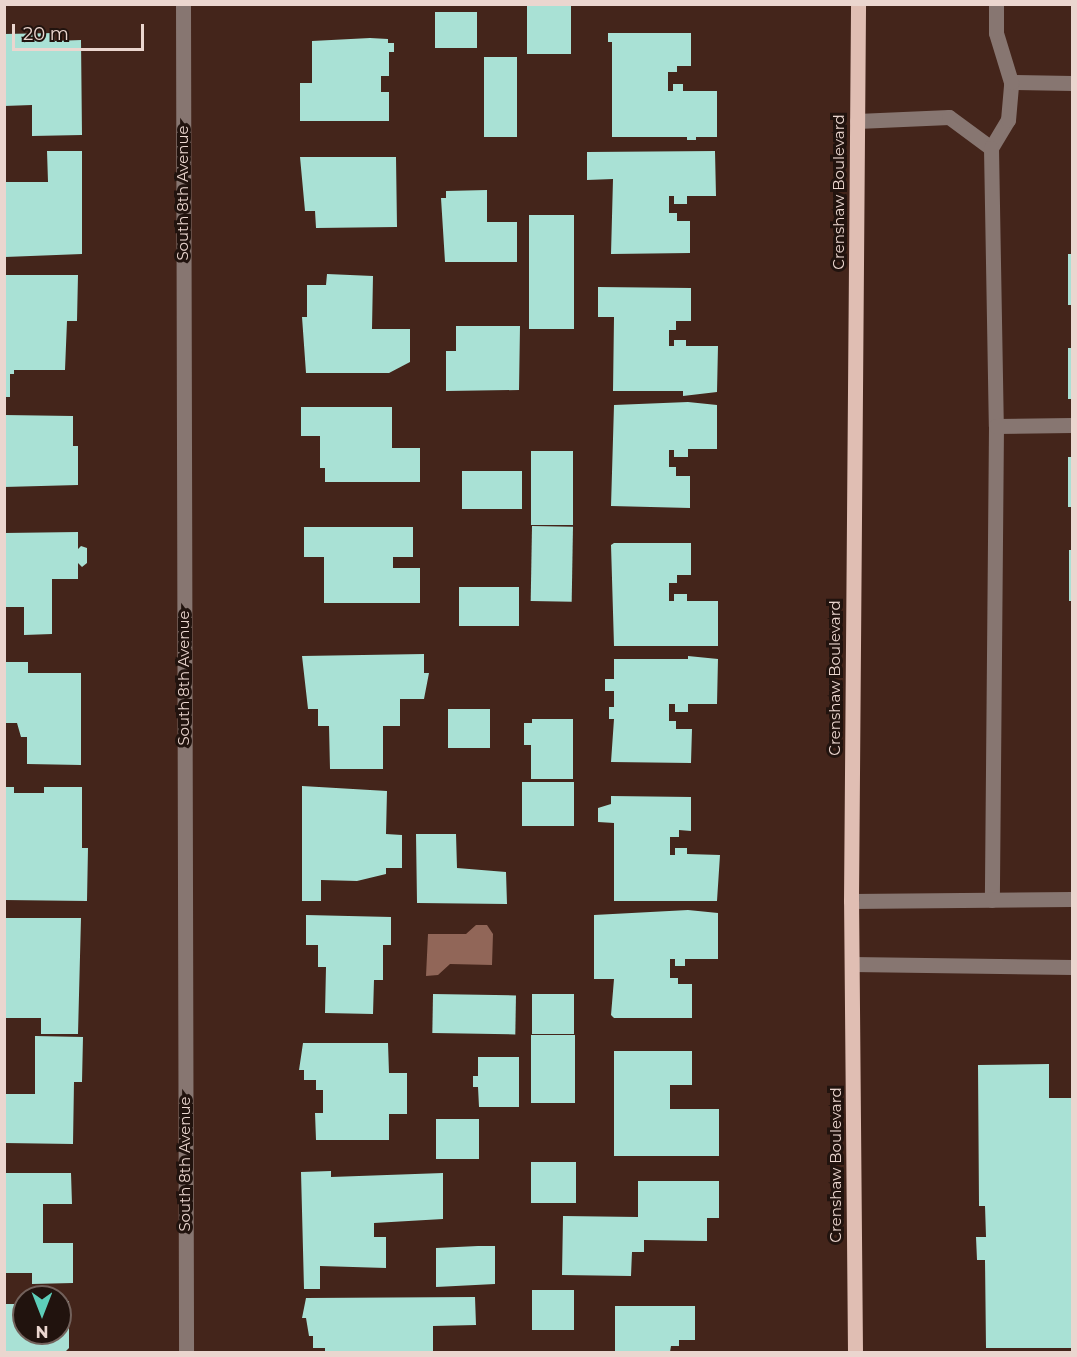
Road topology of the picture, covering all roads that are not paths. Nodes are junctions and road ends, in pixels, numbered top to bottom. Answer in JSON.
{"nodes":[{"id":1,"x":183,"y":4,"type":"edge"},
{"id":2,"x":858,"y":4,"type":"edge"},
{"id":3,"x":996,"y":4,"type":"edge"},
{"id":4,"x":1011,"y":82,"type":"junction"},
{"id":5,"x":1072,"y":83,"type":"edge"},
{"id":6,"x":857,"y":121,"type":"junction"},
{"id":7,"x":991,"y":148,"type":"junction"},
{"id":8,"x":1072,"y":425,"type":"edge"},
{"id":9,"x":996,"y":426,"type":"junction"},
{"id":10,"x":1072,"y":899,"type":"edge"},
{"id":11,"x":992,"y":900,"type":"junction"},
{"id":12,"x":851,"y":901,"type":"junction"},
{"id":13,"x":852,"y":964,"type":"junction"},
{"id":14,"x":1072,"y":967,"type":"edge"},
{"id":15,"x":186,"y":1353,"type":"edge"},
{"id":16,"x":855,"y":1353,"type":"edge"}],
"edges":[{"from":1,"to":15,"type":"street","name":"South 8th Avenue"},
{"from":2,"to":6,"type":"main road","name":"Crenshaw Boulevard"},
{"from":3,"to":4,"type":"street"},
{"from":4,"to":5,"type":"street"},
{"from":4,"to":7,"type":"street"},
{"from":6,"to":7,"type":"street"},
{"from":6,"to":12,"type":"main road","name":"Crenshaw Boulevard"},
{"from":7,"to":9,"type":"street"},
{"from":8,"to":9,"type":"street"},
{"from":9,"to":11,"type":"street"},
{"from":10,"to":11,"type":"street"},
{"from":11,"to":12,"type":"street"},
{"from":12,"to":13,"type":"main road","name":"Crenshaw Boulevard"},
{"from":13,"to":14,"type":"street"},
{"from":13,"to":16,"type":"main road","name":"Crenshaw Boulevard"}]}
